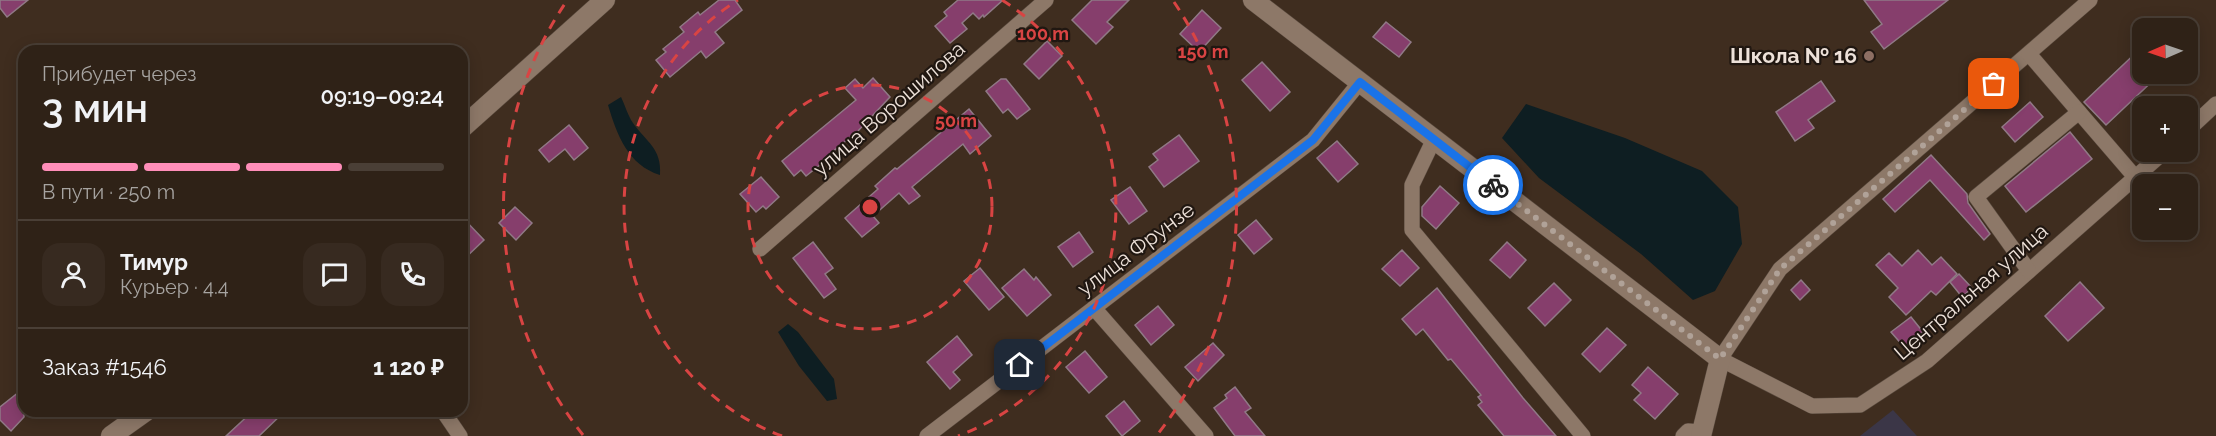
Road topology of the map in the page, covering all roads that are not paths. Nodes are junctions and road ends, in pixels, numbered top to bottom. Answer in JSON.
{"nodes":[{"id":1,"x":604,"y":0,"type":"edge"},
{"id":2,"x":1046,"y":0,"type":"edge"},
{"id":3,"x":1253,"y":0,"type":"edge"},
{"id":4,"x":2090,"y":0,"type":"edge"},
{"id":5,"x":2029,"y":54,"type":"junction"},
{"id":6,"x":1360,"y":82,"type":"junction"},
{"id":7,"x":2216,"y":105,"type":"edge"},
{"id":8,"x":2079,"y":112,"type":"junction"},
{"id":9,"x":2198,"y":121,"type":"edge"},
{"id":10,"x":468,"y":123,"type":"edge"},
{"id":11,"x":1434,"y":139,"type":"junction"},
{"id":12,"x":2152,"y":162,"type":"edge"},
{"id":13,"x":2132,"y":174,"type":"edge"},
{"id":14,"x":2138,"y":174,"type":"edge"},
{"id":15,"x":2132,"y":180,"type":"edge"},
{"id":16,"x":760,"y":249,"type":"dead end"},
{"id":17,"x":2028,"y":271,"type":"junction"},
{"id":18,"x":1094,"y":308,"type":"junction"},
{"id":19,"x":1720,"y":359,"type":"junction"},
{"id":20,"x":138,"y":417,"type":"edge"},
{"id":21,"x":446,"y":417,"type":"edge"},
{"id":22,"x":1695,"y":435,"type":"edge"},
{"id":23,"x":111,"y":436,"type":"edge"},
{"id":24,"x":460,"y":436,"type":"edge"},
{"id":25,"x":927,"y":436,"type":"edge"},
{"id":26,"x":1206,"y":436,"type":"edge"},
{"id":27,"x":1583,"y":436,"type":"edge"}],
"edges":[{"from":1,"to":10,"type":"street"},
{"from":2,"to":16,"type":"street","name":"улица Ворошилова"},
{"from":3,"to":6,"type":"street"},
{"from":4,"to":5,"type":"street"},
{"from":5,"to":8,"type":"street"},
{"from":5,"to":19,"type":"street"},
{"from":6,"to":11,"type":"street"},
{"from":6,"to":18,"type":"street","name":"улица Фрунзе"},
{"from":7,"to":9,"type":"street"},
{"from":8,"to":13,"type":"street"},
{"from":8,"to":17,"type":"street"},
{"from":11,"to":19,"type":"street"},
{"from":11,"to":27,"type":"street"},
{"from":12,"to":14,"type":"street","name":"Центральная улица"},
{"from":15,"to":17,"type":"street","name":"Центральная улица"},
{"from":17,"to":19,"type":"street","name":"Центральная улица"},
{"from":18,"to":25,"type":"street","name":"улица Фрунзе"},
{"from":18,"to":26,"type":"street"},
{"from":19,"to":22,"type":"street"},
{"from":20,"to":23,"type":"street"},
{"from":21,"to":24,"type":"street"}]}
